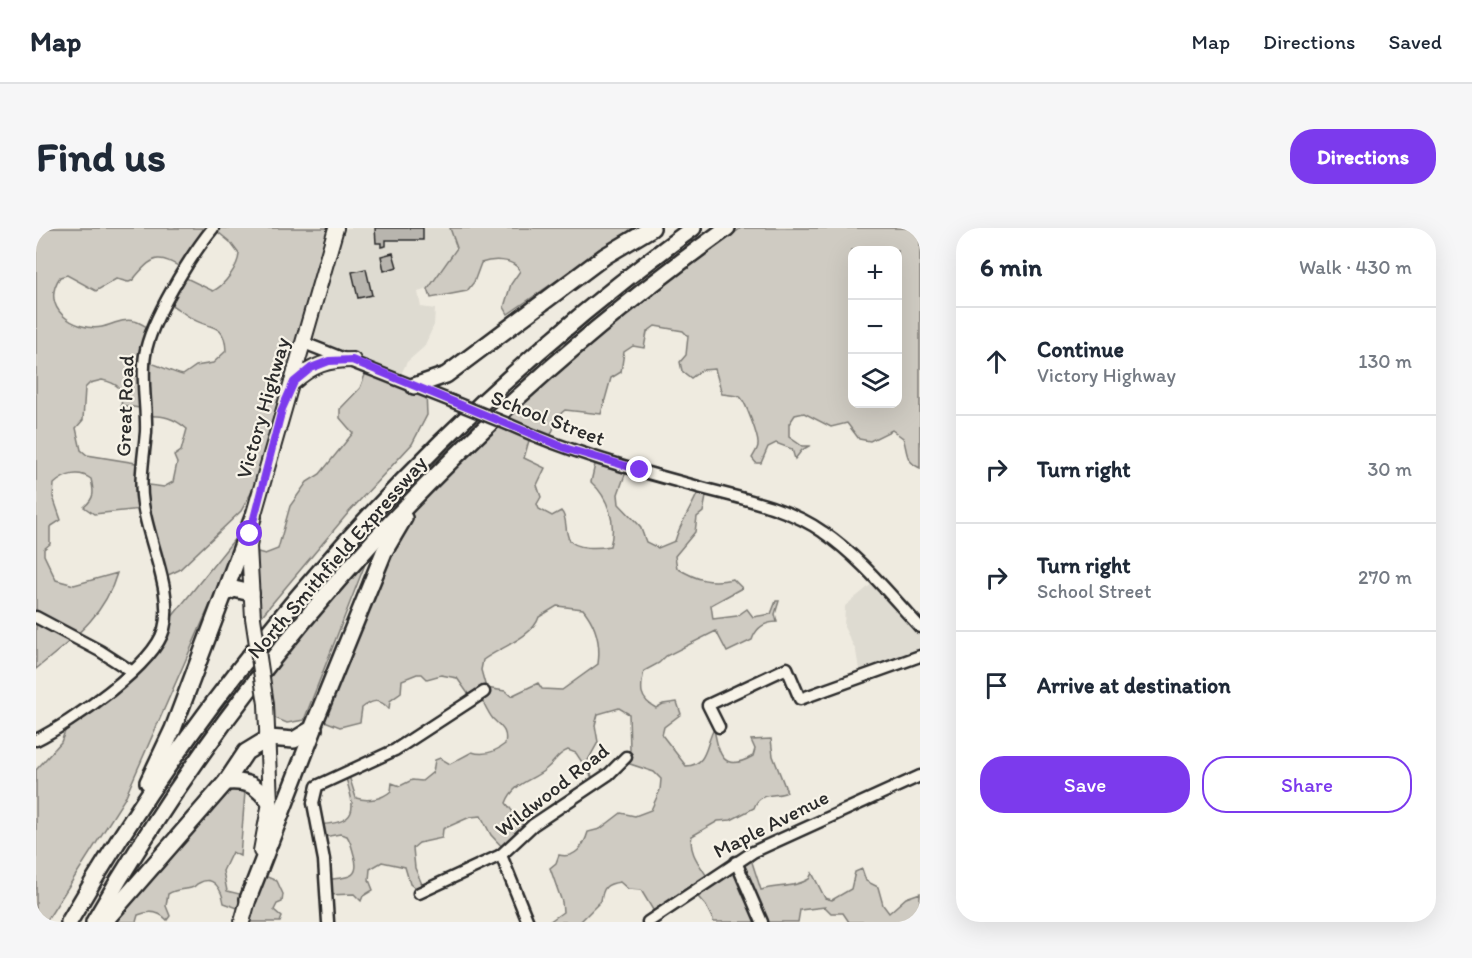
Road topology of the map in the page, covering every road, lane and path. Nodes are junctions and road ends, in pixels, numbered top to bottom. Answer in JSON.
{"nodes":[{"id":1,"x":213,"y":228,"type":"edge"},
{"id":2,"x":336,"y":228,"type":"edge"},
{"id":3,"x":652,"y":228,"type":"edge"},
{"id":4,"x":693,"y":228,"type":"edge"},
{"id":5,"x":727,"y":228,"type":"edge"},
{"id":6,"x":304,"y":343,"type":"junction"},
{"id":7,"x":352,"y":360,"type":"junction"},
{"id":8,"x":294,"y":382,"type":"junction"},
{"id":9,"x":414,"y":386,"type":"junction"},
{"id":10,"x":436,"y":475,"type":"junction"},
{"id":11,"x":253,"y":517,"type":"junction"},
{"id":12,"x":250,"y":593,"type":"junction"},
{"id":13,"x":224,"y":594,"type":"junction"},
{"id":14,"x":36,"y":617,"type":"edge"},
{"id":15,"x":920,"y":627,"type":"edge"},
{"id":16,"x":920,"y":656,"type":"edge"},
{"id":17,"x":131,"y":670,"type":"junction"},
{"id":18,"x":484,"y":692,"type":"dead end"},
{"id":19,"x":318,"y":720,"type":"junction"},
{"id":20,"x":718,"y":726,"type":"dead end"},
{"id":21,"x":269,"y":738,"type":"junction"},
{"id":22,"x":36,"y":740,"type":"edge"},
{"id":23,"x":626,"y":757,"type":"dead end"},
{"id":24,"x":920,"y":776,"type":"edge"},
{"id":25,"x":226,"y":782,"type":"junction"},
{"id":26,"x":270,"y":803,"type":"junction"},
{"id":27,"x":129,"y":823,"type":"junction"},
{"id":28,"x":501,"y":855,"type":"junction"},
{"id":29,"x":736,"y":862,"type":"junction"},
{"id":30,"x":419,"y":893,"type":"dead end"},
{"id":31,"x":248,"y":899,"type":"junction"},
{"id":32,"x":69,"y":922,"type":"edge"},
{"id":33,"x":94,"y":922,"type":"edge"},
{"id":34,"x":104,"y":922,"type":"edge"},
{"id":35,"x":242,"y":922,"type":"edge"},
{"id":36,"x":328,"y":922,"type":"edge"},
{"id":37,"x":528,"y":922,"type":"edge"},
{"id":38,"x":648,"y":922,"type":"edge"},
{"id":39,"x":762,"y":922,"type":"edge"}],
"edges":[{"from":1,"to":17,"type":"street","name":"Great Road"},
{"from":2,"to":6,"type":"main road","name":"Victory Highway"},
{"from":3,"to":9,"type":"highway"},
{"from":4,"to":27,"type":"highway","name":"North Smithfield Expressway"},
{"from":5,"to":10,"type":"highway","name":"North Smithfield Expressway"},
{"from":6,"to":7,"type":"street","name":"School Street"},
{"from":6,"to":8,"type":"main road","name":"Victory Highway"},
{"from":7,"to":8,"type":"main road"},
{"from":7,"to":9,"type":"street","name":"School Street"},
{"from":8,"to":11,"type":"main road","name":"Victory Highway"},
{"from":9,"to":15,"type":"street","name":"School Street","bridge":true},
{"from":10,"to":19,"type":"highway"},
{"from":10,"to":33,"type":"highway","name":"North Smithfield Expressway"},
{"from":11,"to":12,"type":"main road","name":"Victory Highway"},
{"from":11,"to":13,"type":"highway"},
{"from":12,"to":13,"type":"highway"},
{"from":12,"to":21,"type":"main road","name":"Victory Highway","bridge":true},
{"from":13,"to":27,"type":"highway"},
{"from":14,"to":17,"type":"street"},
{"from":16,"to":20,"type":"street"},
{"from":17,"to":22,"type":"street","name":"Great Road"},
{"from":18,"to":36,"type":"street"},
{"from":19,"to":21,"type":"highway"},
{"from":19,"to":31,"type":"highway"},
{"from":21,"to":25,"type":"highway"},
{"from":21,"to":26,"type":"main road","name":"Victory Highway"},
{"from":23,"to":28,"type":"street","name":"Wildwood Road"},
{"from":24,"to":29,"type":"street","name":"Maple Avenue"},
{"from":25,"to":26,"type":"highway"},
{"from":25,"to":34,"type":"highway"},
{"from":26,"to":31,"type":"main road","name":"Victory Highway"},
{"from":27,"to":32,"type":"highway","name":"North Smithfield Expressway"},
{"from":28,"to":30,"type":"street","name":"Wildwood Road"},
{"from":28,"to":37,"type":"street","name":"Wildwood Road"},
{"from":29,"to":38,"type":"street","name":"Maple Avenue"},
{"from":29,"to":39,"type":"street"},
{"from":31,"to":35,"type":"main road","name":"Victory Highway"}]}
